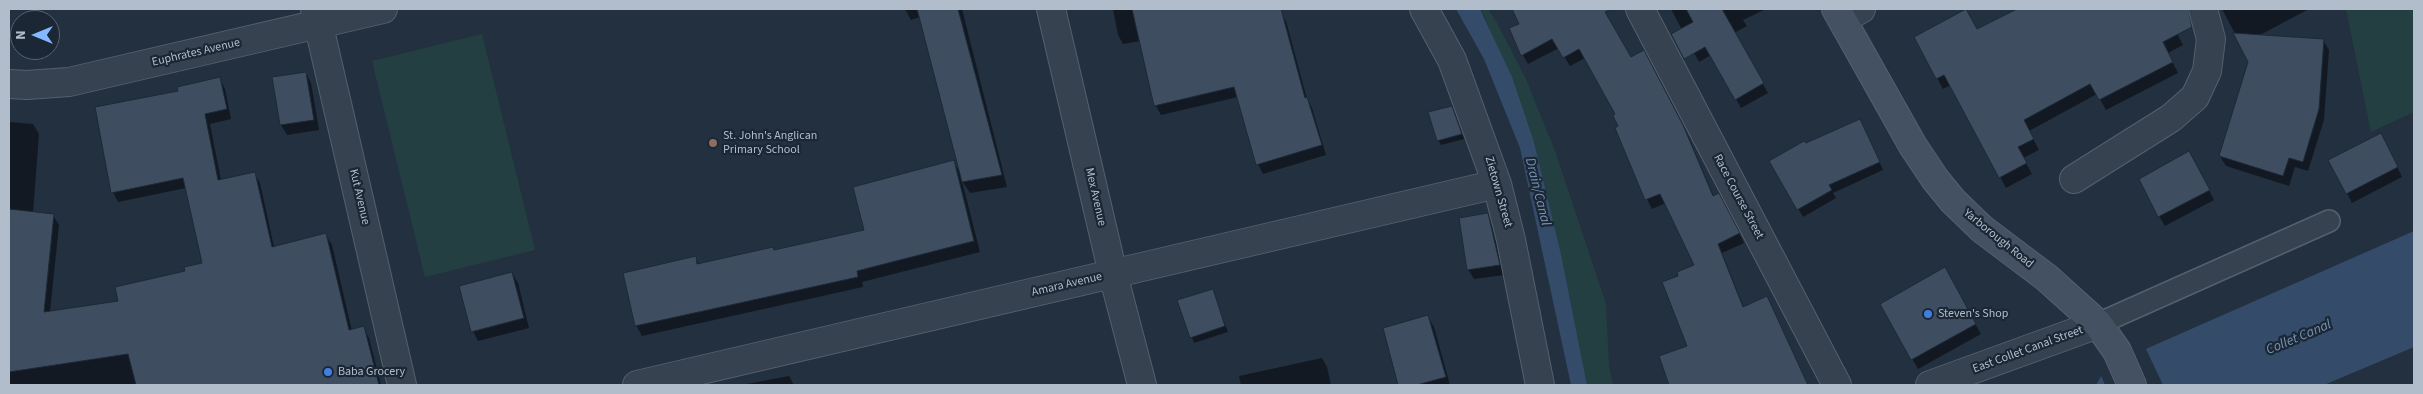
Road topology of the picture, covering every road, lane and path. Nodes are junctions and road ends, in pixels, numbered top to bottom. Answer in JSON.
{"nodes":[{"id":1,"x":382,"y":9,"type":"edge"},
{"id":2,"x":1051,"y":9,"type":"edge"},
{"id":3,"x":1424,"y":9,"type":"edge"},
{"id":4,"x":1640,"y":9,"type":"edge"},
{"id":5,"x":2202,"y":9,"type":"edge"},
{"id":6,"x":1846,"y":12,"type":"edge"},
{"id":7,"x":317,"y":16,"type":"edge"},
{"id":8,"x":9,"y":84,"type":"edge"},
{"id":9,"x":2074,"y":179,"type":"dead end"},
{"id":10,"x":1497,"y":184,"type":"junction"},
{"id":11,"x":2329,"y":221,"type":"dead end"},
{"id":12,"x":1114,"y":274,"type":"junction"},
{"id":13,"x":2098,"y":324,"type":"junction"},
{"id":14,"x":402,"y":385,"type":"edge"},
{"id":15,"x":637,"y":385,"type":"edge"},
{"id":16,"x":1142,"y":385,"type":"edge"},
{"id":17,"x":1540,"y":385,"type":"edge"},
{"id":18,"x":1836,"y":385,"type":"edge"},
{"id":19,"x":1930,"y":385,"type":"edge"},
{"id":20,"x":2132,"y":385,"type":"edge"}],
"edges":[{"from":1,"to":7,"type":"street","name":"Euphrates Avenue"},
{"from":2,"to":12,"type":"street","name":"Mex Avenue"},
{"from":3,"to":10,"type":"street","name":"Zietown Street"},
{"from":4,"to":18,"type":"street","name":"Race Course Street"},
{"from":5,"to":9,"type":"street"},
{"from":6,"to":13,"type":"main road","name":"Yarborough Road"},
{"from":7,"to":8,"type":"street","name":"Euphrates Avenue"},
{"from":7,"to":14,"type":"street","name":"Kut Avenue"},
{"from":10,"to":12,"type":"street","name":"Amara Avenue"},
{"from":10,"to":17,"type":"street","name":"Zietown Street"},
{"from":11,"to":13,"type":"lane"},
{"from":12,"to":15,"type":"street","name":"Amara Avenue"},
{"from":12,"to":16,"type":"street","name":"Mex Avenue"},
{"from":13,"to":19,"type":"street","name":"East Collet Canal Street"},
{"from":13,"to":20,"type":"main road","name":"Yarborough Road"}]}
